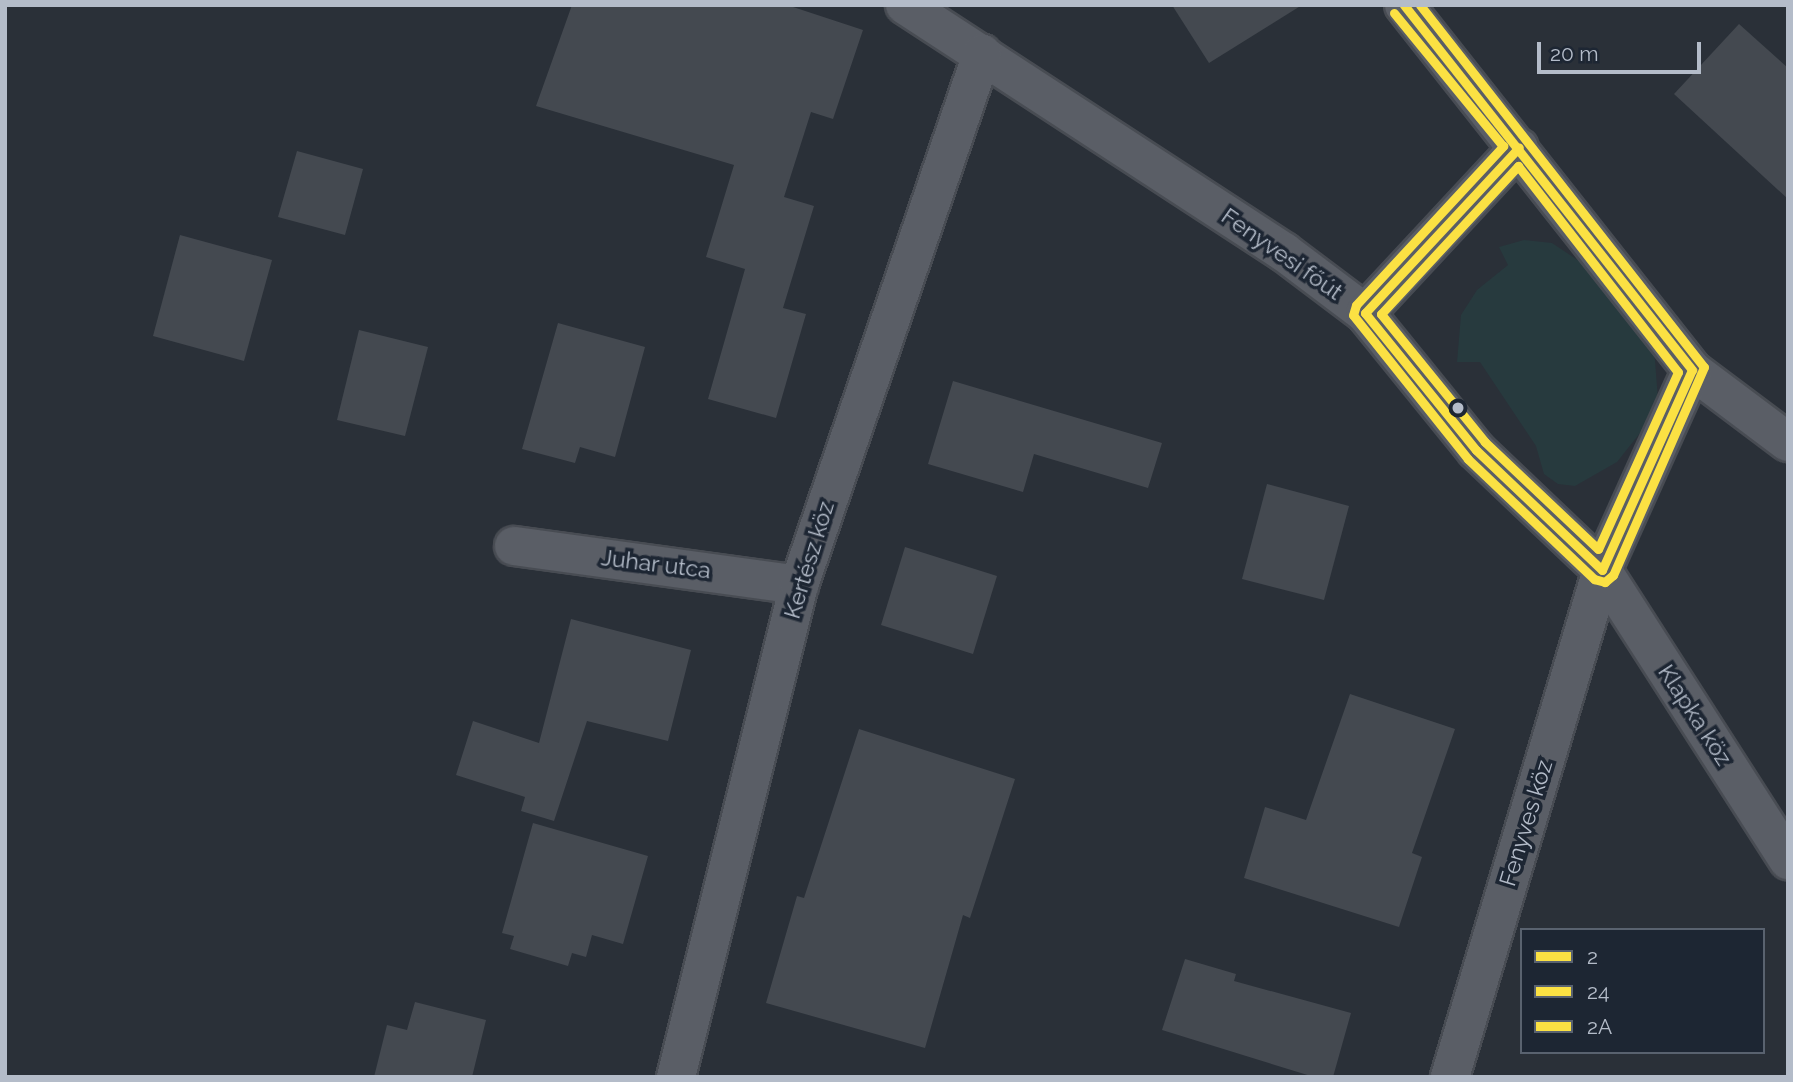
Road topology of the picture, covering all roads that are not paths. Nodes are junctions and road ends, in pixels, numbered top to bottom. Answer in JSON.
{"nodes":[{"id":1,"x":905,"y":5,"type":"edge"},
{"id":2,"x":1404,"y":5,"type":"edge"},
{"id":3,"x":982,"y":54,"type":"junction"},
{"id":4,"x":1519,"y":147,"type":"junction"},
{"id":5,"x":1365,"y":313,"type":"junction"},
{"id":6,"x":1692,"y":370,"type":"junction"},
{"id":7,"x":1788,"y":443,"type":"edge"},
{"id":8,"x":514,"y":545,"type":"dead end"},
{"id":9,"x":1602,"y":570,"type":"junction"},
{"id":10,"x":799,"y":584,"type":"junction"},
{"id":11,"x":1788,"y":860,"type":"edge"},
{"id":12,"x":676,"y":1077,"type":"edge"},
{"id":13,"x":1450,"y":1077,"type":"edge"}],
"edges":[{"from":1,"to":3,"type":"street","name":"Fenyvesi főút"},
{"from":2,"to":4,"type":"street"},
{"from":3,"to":5,"type":"street","name":"Fenyvesi főút"},
{"from":3,"to":10,"type":"street","name":"Kertész köz"},
{"from":4,"to":5,"type":"street"},
{"from":4,"to":6,"type":"street"},
{"from":5,"to":9,"type":"street","name":"Fenyvesi főút"},
{"from":6,"to":7,"type":"street"},
{"from":6,"to":9,"type":"street","name":"Fenyves köz"},
{"from":8,"to":10,"type":"street","name":"Juhar utca"},
{"from":9,"to":11,"type":"street","name":"Klapka köz"},
{"from":9,"to":13,"type":"street","name":"Fenyves köz"},
{"from":10,"to":12,"type":"street","name":"Kertész köz"}]}
